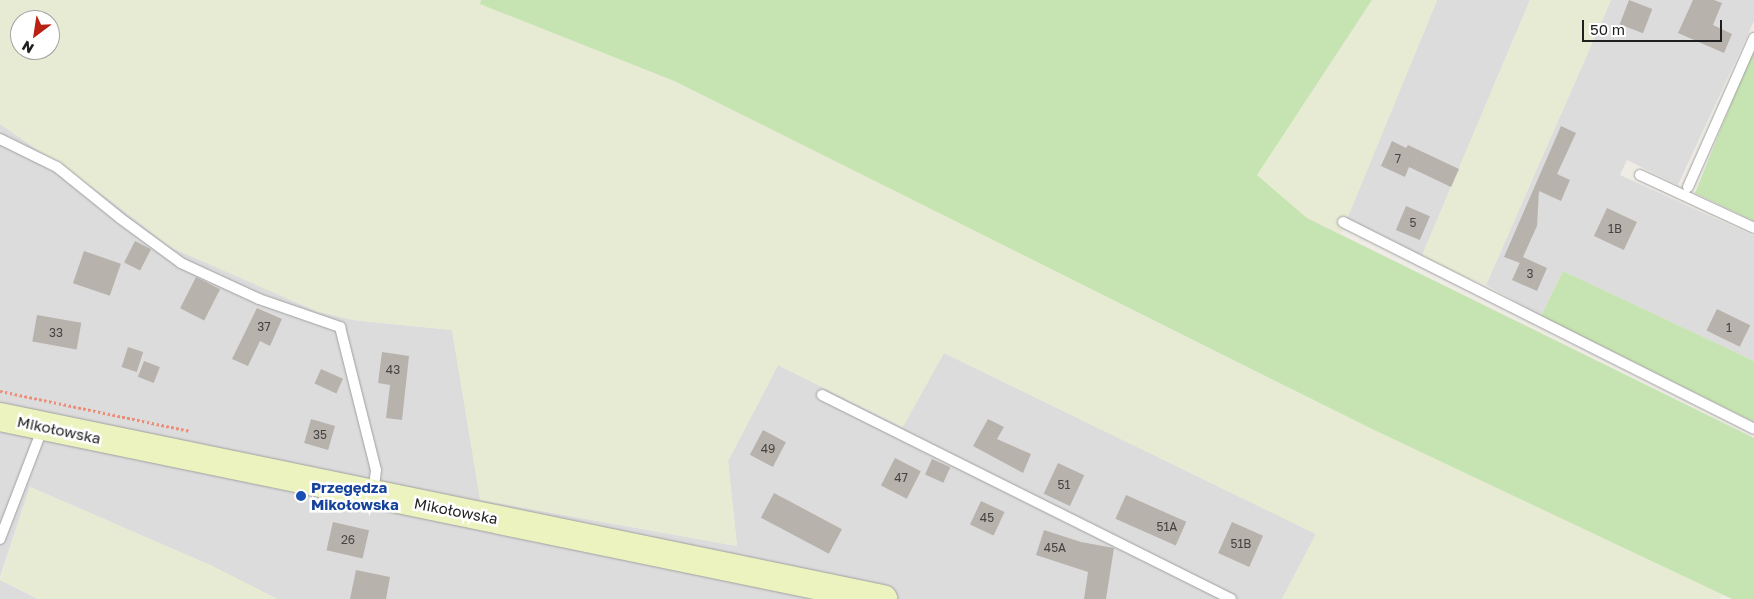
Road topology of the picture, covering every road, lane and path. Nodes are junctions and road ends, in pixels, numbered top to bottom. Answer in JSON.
{"nodes":[{"id":1,"x":1754,"y":38,"type":"edge"},
{"id":2,"x":0,"y":139,"type":"edge"},
{"id":3,"x":1640,"y":175,"type":"dead end"},
{"id":4,"x":1688,"y":187,"type":"dead end"},
{"id":5,"x":1343,"y":222,"type":"dead end"},
{"id":6,"x":1754,"y":228,"type":"edge"},
{"id":7,"x":822,"y":395,"type":"dead end"},
{"id":8,"x":0,"y":417,"type":"edge"},
{"id":9,"x":43,"y":426,"type":"junction"},
{"id":10,"x":1754,"y":429,"type":"edge"},
{"id":11,"x":373,"y":495,"type":"junction"},
{"id":12,"x":0,"y":539,"type":"edge"},
{"id":13,"x":883,"y":599,"type":"edge"},
{"id":14,"x":1231,"y":599,"type":"edge"}],
"edges":[{"from":1,"to":4,"type":"lane"},
{"from":2,"to":11,"type":"lane"},
{"from":3,"to":6,"type":"lane"},
{"from":5,"to":10,"type":"lane"},
{"from":7,"to":14,"type":"lane"},
{"from":8,"to":9,"type":"main road","name":"Mikołowska"},
{"from":9,"to":11,"type":"main road","name":"Mikołowska"},
{"from":9,"to":12,"type":"lane"},
{"from":11,"to":13,"type":"main road","name":"Mikołowska"}]}
